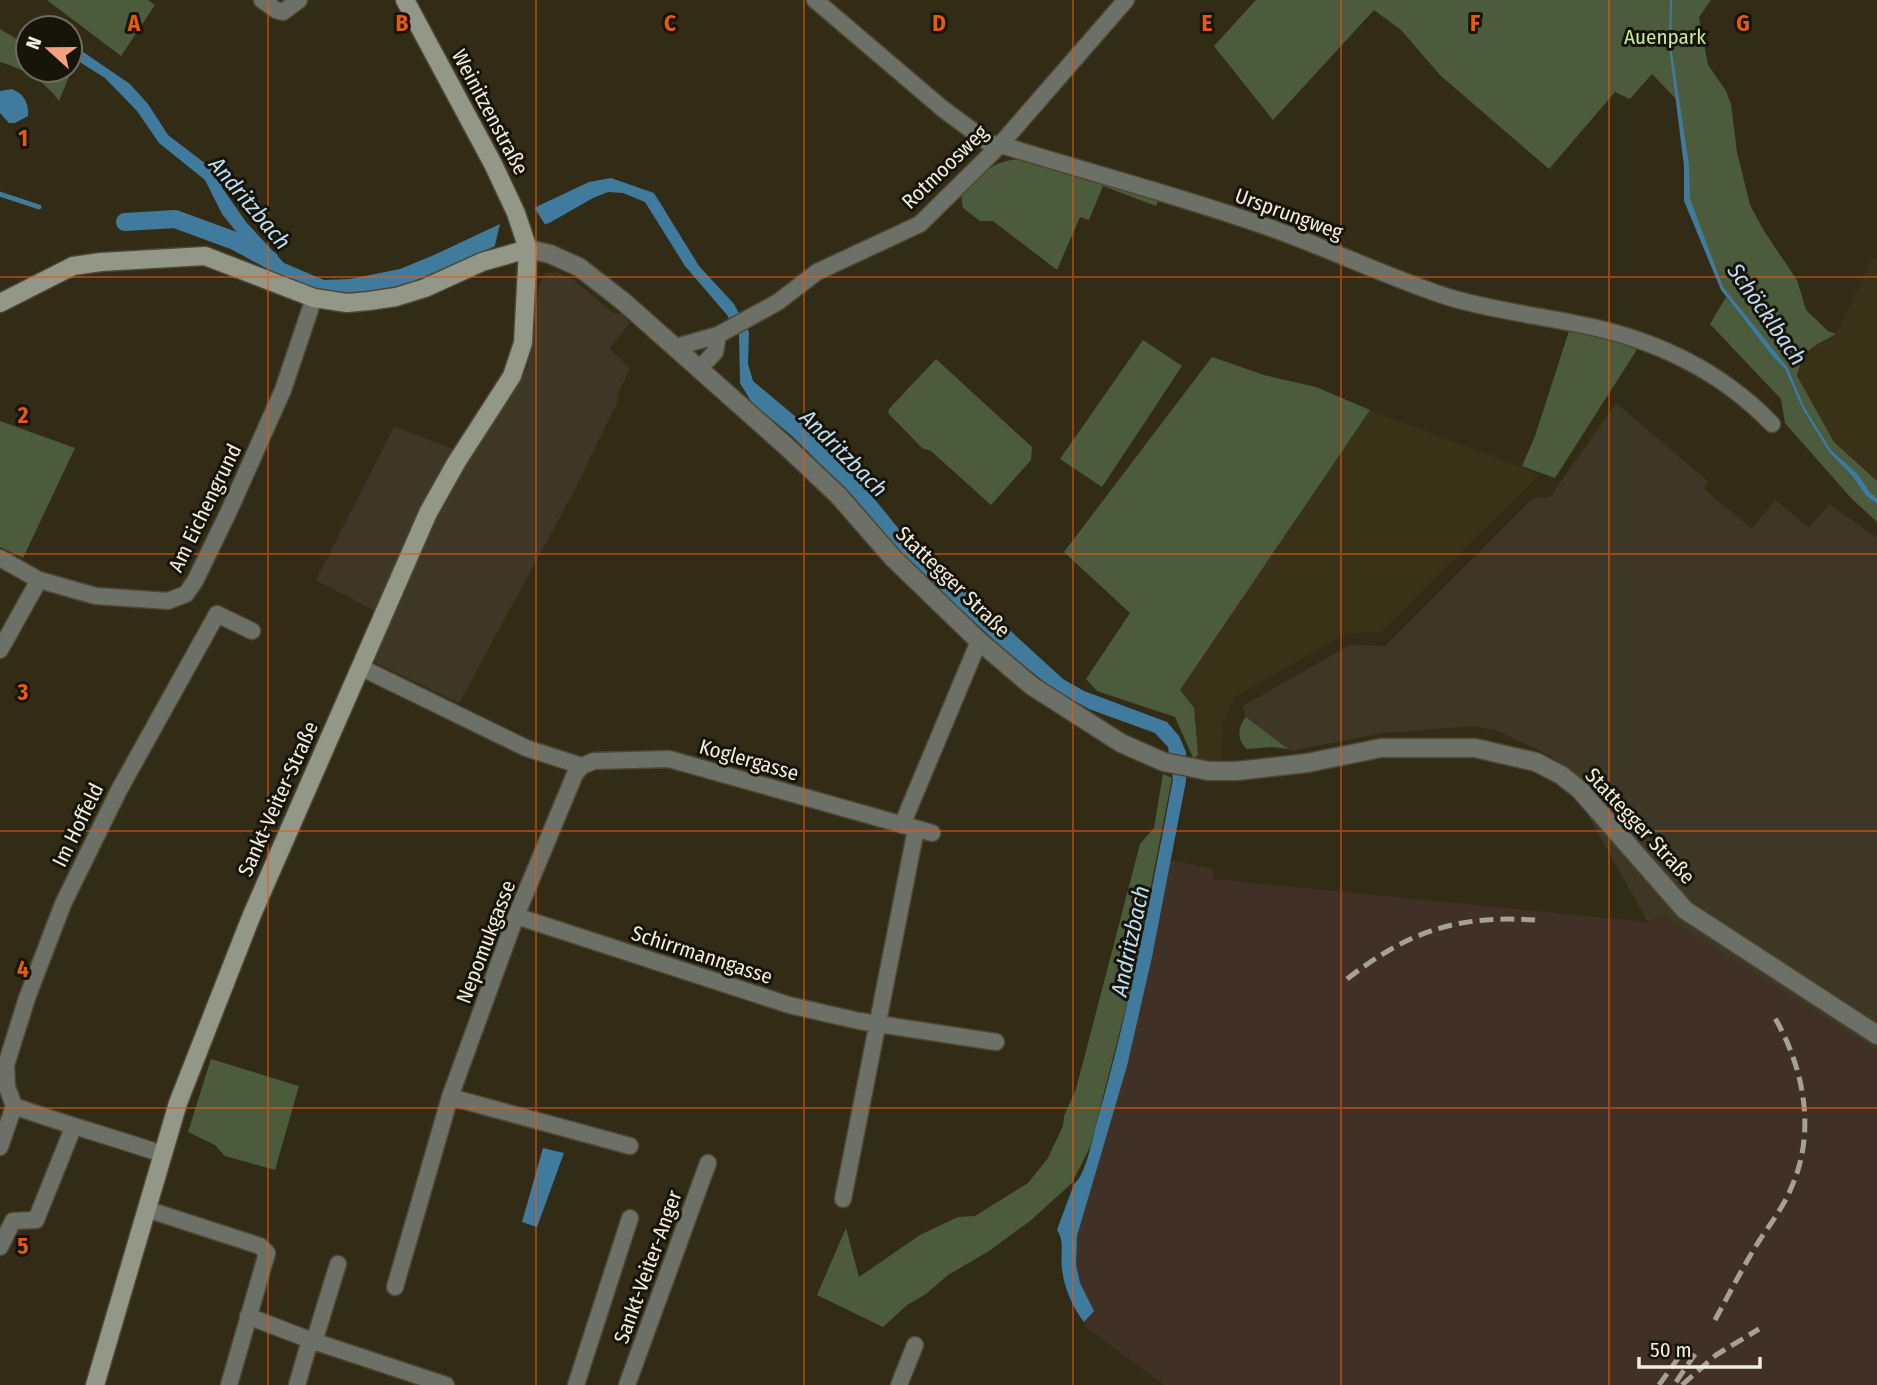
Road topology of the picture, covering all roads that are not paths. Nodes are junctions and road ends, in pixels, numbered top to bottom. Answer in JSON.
{"nodes":[{"id":1,"x":262,"y":0,"type":"edge"},
{"id":2,"x":299,"y":0,"type":"edge"},
{"id":3,"x":404,"y":0,"type":"edge"},
{"id":4,"x":815,"y":0,"type":"edge"},
{"id":5,"x":1126,"y":0,"type":"edge"},
{"id":6,"x":999,"y":146,"type":"junction"},
{"id":7,"x":526,"y":243,"type":"junction"},
{"id":8,"x":314,"y":298,"type":"junction"},
{"id":9,"x":0,"y":303,"type":"edge"},
{"id":10,"x":724,"y":331,"type":"junction"},
{"id":11,"x":676,"y":347,"type":"junction"},
{"id":12,"x":699,"y":369,"type":"junction"},
{"id":13,"x":1772,"y":424,"type":"dead end"},
{"id":14,"x":0,"y":558,"type":"edge"},
{"id":15,"x":39,"y":580,"type":"junction"},
{"id":16,"x":252,"y":631,"type":"dead end"},
{"id":17,"x":979,"y":641,"type":"junction"},
{"id":18,"x":0,"y":650,"type":"edge"},
{"id":19,"x":362,"y":668,"type":"junction"},
{"id":20,"x":582,"y":766,"type":"junction"},
{"id":21,"x":917,"y":829,"type":"junction"},
{"id":22,"x":516,"y":916,"type":"junction"},
{"id":23,"x":877,"y":1024,"type":"junction"},
{"id":24,"x":1877,"y":1035,"type":"edge"},
{"id":25,"x":996,"y":1042,"type":"dead end"},
{"id":26,"x":450,"y":1097,"type":"junction"},
{"id":27,"x":14,"y":1106,"type":"junction"},
{"id":28,"x":73,"y":1128,"type":"junction"},
{"id":29,"x":630,"y":1146,"type":"dead end"},
{"id":30,"x":0,"y":1147,"type":"edge"},
{"id":31,"x":162,"y":1154,"type":"junction"},
{"id":32,"x":708,"y":1163,"type":"dead end"},
{"id":33,"x":843,"y":1199,"type":"dead end"},
{"id":34,"x":146,"y":1209,"type":"junction"},
{"id":35,"x":630,"y":1218,"type":"dead end"},
{"id":36,"x":0,"y":1247,"type":"edge"},
{"id":37,"x":338,"y":1264,"type":"dead end"},
{"id":38,"x":395,"y":1287,"type":"dead end"},
{"id":39,"x":248,"y":1316,"type":"junction"},
{"id":40,"x":312,"y":1341,"type":"junction"},
{"id":41,"x":915,"y":1345,"type":"dead end"},
{"id":42,"x":96,"y":1385,"type":"edge"},
{"id":43,"x":229,"y":1385,"type":"edge"},
{"id":44,"x":296,"y":1385,"type":"edge"},
{"id":45,"x":446,"y":1385,"type":"edge"},
{"id":46,"x":576,"y":1385,"type":"edge"},
{"id":47,"x":627,"y":1385,"type":"edge"},
{"id":48,"x":899,"y":1385,"type":"edge"}],
"edges":[{"from":1,"to":2,"type":"street"},
{"from":3,"to":7,"type":"main road","name":"Weinitzenstraße"},
{"from":4,"to":6,"type":"street","name":"Ursprungweg"},
{"from":5,"to":6,"type":"street","name":"Rotmoosweg"},
{"from":6,"to":10,"type":"street","name":"Rotmoosweg"},
{"from":6,"to":13,"type":"street","name":"Ursprungweg"},
{"from":7,"to":8,"type":"main road"},
{"from":7,"to":11,"type":"street","name":"Stattegger Straße"},
{"from":7,"to":19,"type":"main road","name":"Sankt-Veiter-Straße"},
{"from":8,"to":9,"type":"main road"},
{"from":8,"to":15,"type":"street","name":"Am Eichengrund"},
{"from":10,"to":11,"type":"street","name":"Rotmoosweg"},
{"from":10,"to":12,"type":"street"},
{"from":11,"to":12,"type":"street","name":"Stattegger Straße"},
{"from":12,"to":17,"type":"street","name":"Stattegger Straße"},
{"from":14,"to":15,"type":"street","name":"Am Eichengrund"},
{"from":15,"to":18,"type":"street"},
{"from":16,"to":27,"type":"street","name":"Im Hoffeld"},
{"from":17,"to":21,"type":"street"},
{"from":17,"to":24,"type":"street","name":"Stattegger Straße"},
{"from":19,"to":20,"type":"street","name":"Koglergasse"},
{"from":19,"to":31,"type":"main road","name":"Sankt-Veiter-Straße"},
{"from":20,"to":21,"type":"street","name":"Koglergasse"},
{"from":20,"to":22,"type":"street","name":"Nepomukgasse"},
{"from":21,"to":23,"type":"street"},
{"from":22,"to":23,"type":"street","name":"Schirrmanngasse"},
{"from":22,"to":26,"type":"street","name":"Nepomukgasse"},
{"from":23,"to":25,"type":"street","name":"Schirrmanngasse"},
{"from":23,"to":33,"type":"street"},
{"from":26,"to":29,"type":"street"},
{"from":26,"to":38,"type":"street","name":"Nepomukgasse"},
{"from":27,"to":28,"type":"street"},
{"from":27,"to":30,"type":"street"},
{"from":28,"to":31,"type":"street"},
{"from":28,"to":36,"type":"street"},
{"from":31,"to":34,"type":"main road","name":"Sankt-Veiter-Straße"},
{"from":32,"to":47,"type":"street","name":"Sankt-Veiter-Anger"},
{"from":34,"to":39,"type":"street"},
{"from":34,"to":42,"type":"main road","name":"Sankt-Veiter-Straße"},
{"from":35,"to":46,"type":"street"},
{"from":37,"to":40,"type":"street"},
{"from":39,"to":40,"type":"street"},
{"from":39,"to":43,"type":"street"},
{"from":40,"to":44,"type":"street"},
{"from":40,"to":45,"type":"street"},
{"from":41,"to":48,"type":"street"}]}
